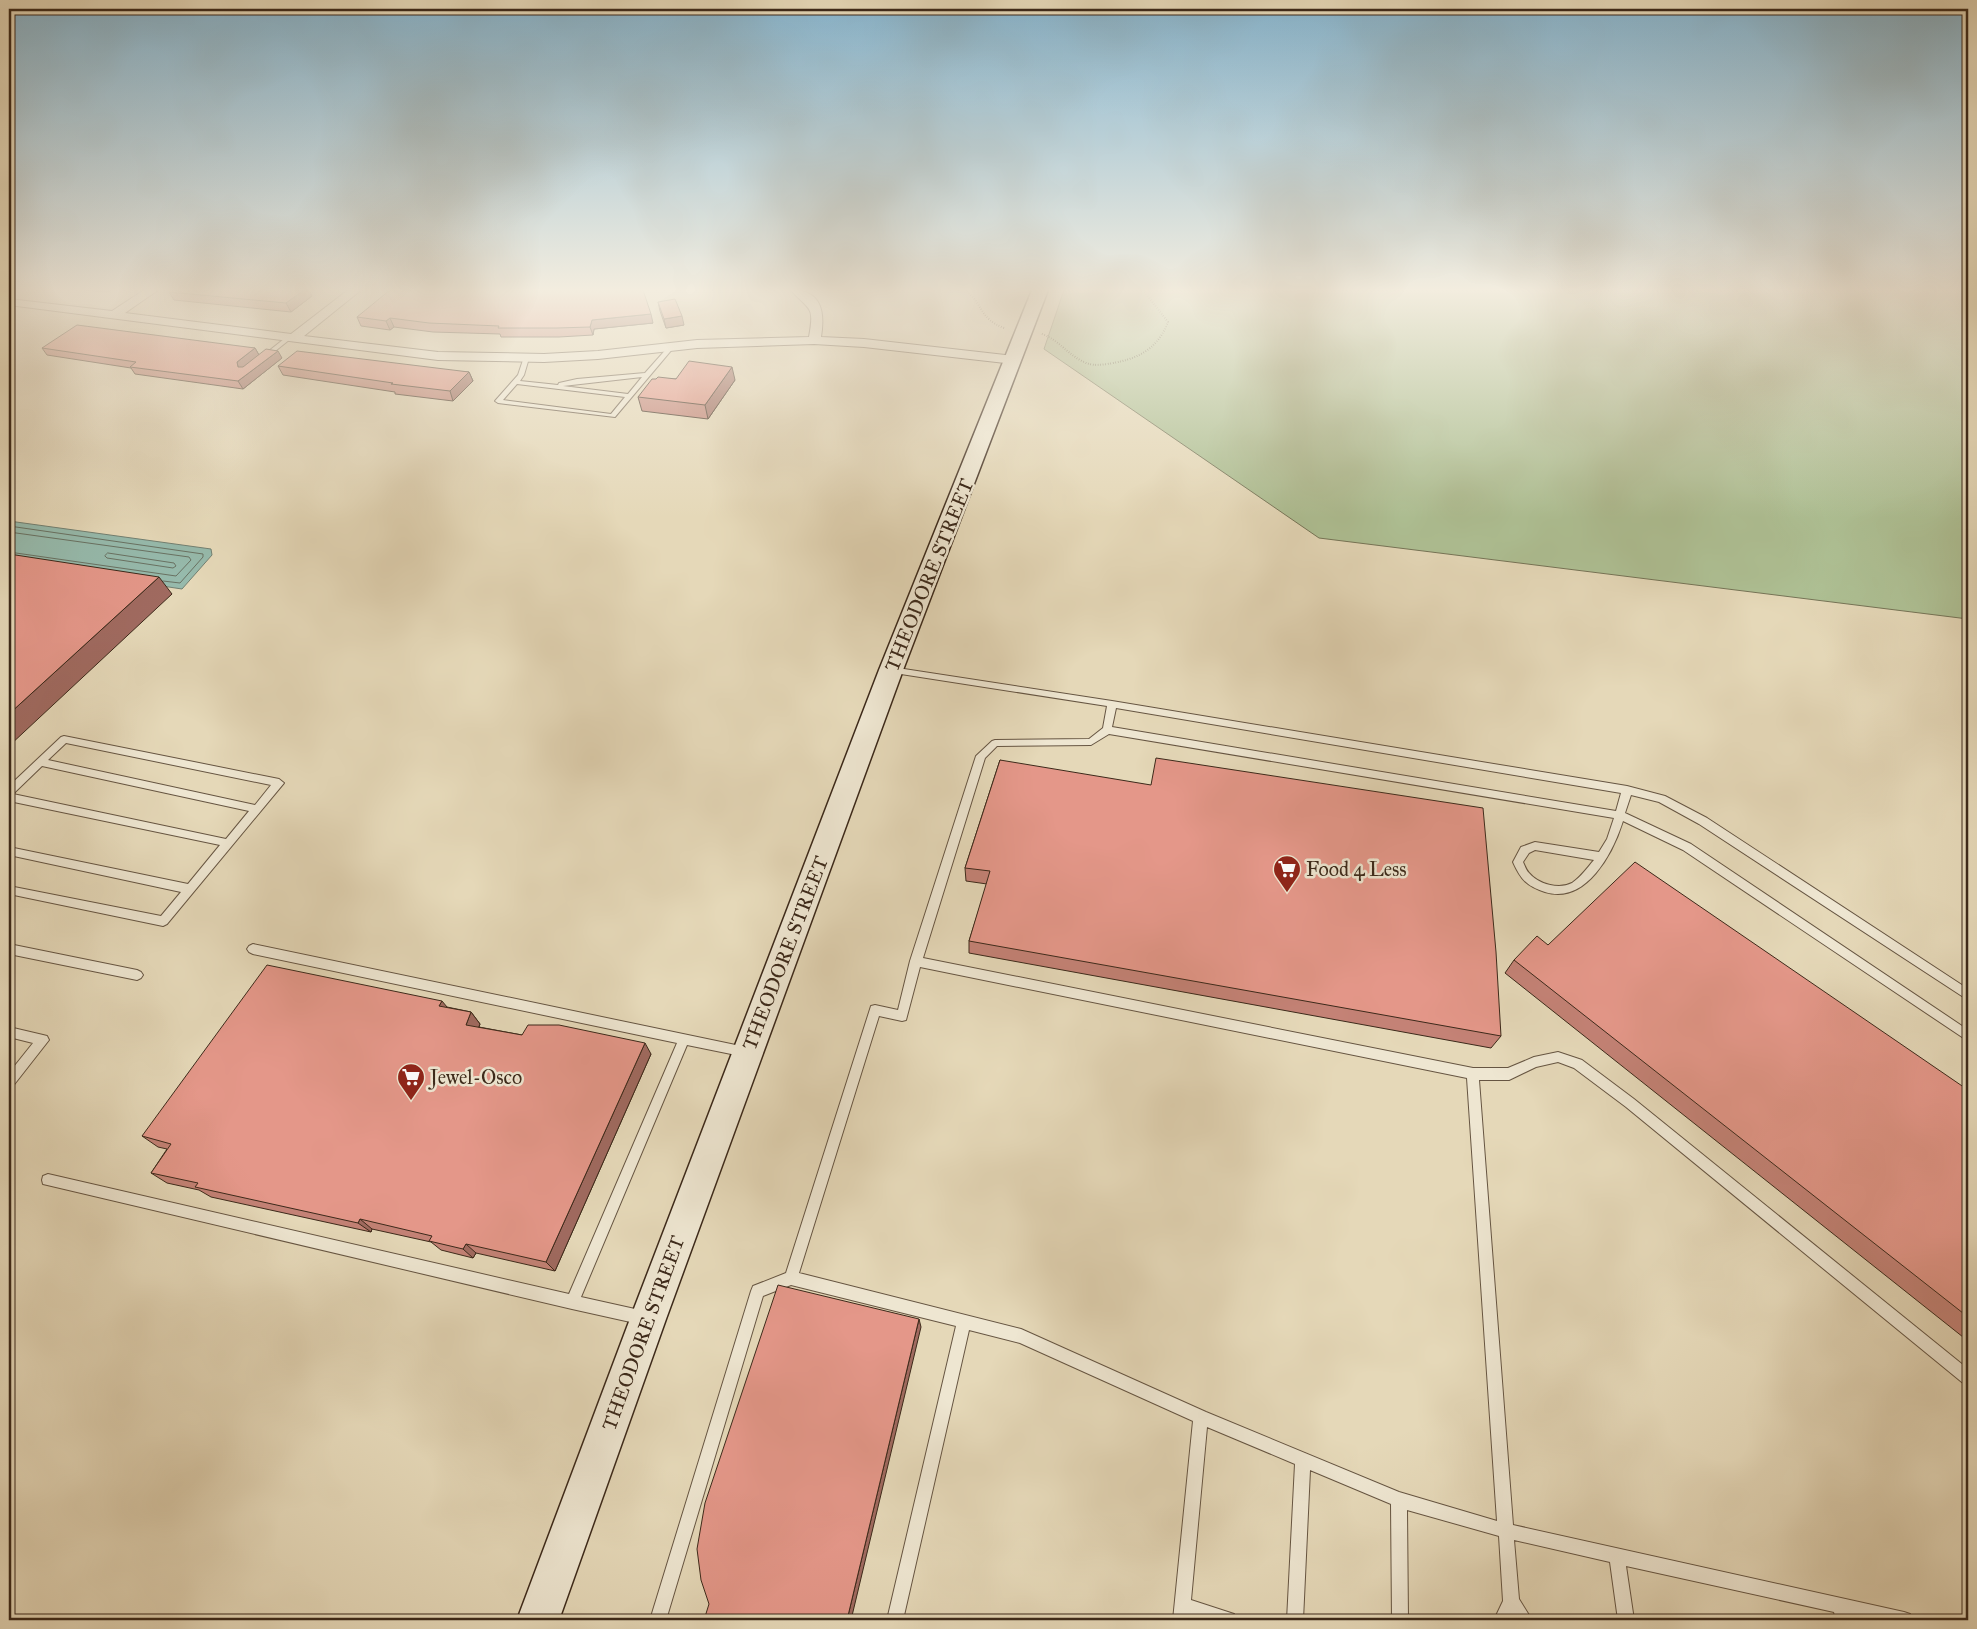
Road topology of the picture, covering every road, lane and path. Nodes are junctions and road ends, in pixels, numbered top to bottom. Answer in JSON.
{"nodes":[{"id":1,"x":524,"y":366,"type":"edge"},
{"id":2,"x":655,"y":366,"type":"edge"},
{"id":3,"x":1012,"y":366,"type":"edge"},
{"id":4,"x":647,"y":375,"type":"junction"},
{"id":5,"x":515,"y":382,"type":"junction"},
{"id":6,"x":552,"y":386,"type":"junction"},
{"id":7,"x":630,"y":396,"type":"junction"},
{"id":8,"x":891,"y":670,"type":"junction"},
{"id":9,"x":1112,"y":704,"type":"junction"},
{"id":10,"x":1108,"y":730,"type":"junction"},
{"id":11,"x":40,"y":762,"type":"junction"},
{"id":12,"x":1626,"y":790,"type":"junction"},
{"id":13,"x":9,"y":792,"type":"edge"},
{"id":14,"x":9,"y":796,"type":"edge"},
{"id":15,"x":256,"y":809,"type":"junction"},
{"id":16,"x":1619,"y":815,"type":"junction"},
{"id":17,"x":228,"y":843,"type":"junction"},
{"id":18,"x":9,"y":851,"type":"edge"},
{"id":19,"x":1602,"y":857,"type":"junction"},
{"id":20,"x":190,"y":889,"type":"junction"},
{"id":21,"x":9,"y":890,"type":"edge"},
{"id":22,"x":9,"y":949,"type":"edge"},
{"id":23,"x":252,"y":949,"type":"dead end"},
{"id":24,"x":916,"y":961,"type":"junction"},
{"id":25,"x":137,"y":975,"type":"dead end"},
{"id":26,"x":1968,"y":995,"type":"edge"},
{"id":27,"x":9,"y":1032,"type":"edge"},
{"id":28,"x":1968,"y":1036,"type":"edge"},
{"id":29,"x":684,"y":1039,"type":"junction"},
{"id":30,"x":748,"y":1052,"type":"junction"},
{"id":31,"x":1473,"y":1074,"type":"junction"},
{"id":32,"x":9,"y":1082,"type":"edge"},
{"id":33,"x":48,"y":1180,"type":"dead end"},
{"id":34,"x":791,"y":1278,"type":"junction"},
{"id":35,"x":572,"y":1302,"type":"junction"},
{"id":36,"x":648,"y":1319,"type":"junction"},
{"id":37,"x":964,"y":1321,"type":"junction"},
{"id":38,"x":1968,"y":1378,"type":"edge"},
{"id":39,"x":1200,"y":1417,"type":"junction"},
{"id":40,"x":1303,"y":1460,"type":"junction"},
{"id":41,"x":1399,"y":1500,"type":"junction"},
{"id":42,"x":1506,"y":1530,"type":"junction"},
{"id":43,"x":1618,"y":1555,"type":"junction"},
{"id":44,"x":1511,"y":1602,"type":"junction"},
{"id":45,"x":1182,"y":1613,"type":"edge"},
{"id":46,"x":1842,"y":1613,"type":"edge"},
{"id":47,"x":538,"y":1620,"type":"edge"},
{"id":48,"x":658,"y":1620,"type":"edge"},
{"id":49,"x":895,"y":1620,"type":"edge"},
{"id":50,"x":1228,"y":1620,"type":"edge"},
{"id":51,"x":1295,"y":1620,"type":"edge"},
{"id":52,"x":1400,"y":1620,"type":"edge"},
{"id":53,"x":1502,"y":1620,"type":"edge"},
{"id":54,"x":1524,"y":1620,"type":"edge"},
{"id":55,"x":1626,"y":1620,"type":"edge"},
{"id":56,"x":1901,"y":1620,"type":"edge"}],
"edges":[{"from":1,"to":5,"type":"lane"},
{"from":2,"to":4,"type":"lane"},
{"from":3,"to":8,"type":"street","name":"THEODORE STREET"},
{"from":4,"to":6,"type":"lane"},
{"from":4,"to":7,"type":"lane"},
{"from":5,"to":6,"type":"lane"},
{"from":5,"to":7,"type":"lane"},
{"from":6,"to":7,"type":"lane"},
{"from":8,"to":9,"type":"lane"},
{"from":8,"to":30,"type":"street","name":"THEODORE STREET"},
{"from":9,"to":10,"type":"lane"},
{"from":9,"to":12,"type":"lane"},
{"from":10,"to":16,"type":"lane"},
{"from":10,"to":24,"type":"lane"},
{"from":11,"to":13,"type":"lane"},
{"from":11,"to":15,"type":"lane"},
{"from":11,"to":15,"type":"lane"},
{"from":12,"to":16,"type":"lane"},
{"from":12,"to":26,"type":"lane"},
{"from":14,"to":17,"type":"lane"},
{"from":15,"to":17,"type":"lane"},
{"from":16,"to":19,"type":"lane"},
{"from":16,"to":28,"type":"lane"},
{"from":17,"to":20,"type":"lane"},
{"from":18,"to":20,"type":"lane"},
{"from":19,"to":19,"type":"lane"},
{"from":20,"to":21,"type":"lane"},
{"from":22,"to":25,"type":"lane"},
{"from":23,"to":29,"type":"lane"},
{"from":24,"to":31,"type":"lane"},
{"from":24,"to":34,"type":"lane"},
{"from":27,"to":32,"type":"lane"},
{"from":29,"to":30,"type":"lane"},
{"from":29,"to":35,"type":"lane"},
{"from":30,"to":36,"type":"street","name":"THEODORE STREET"},
{"from":31,"to":38,"type":"lane"},
{"from":31,"to":42,"type":"lane"},
{"from":33,"to":35,"type":"lane"},
{"from":34,"to":37,"type":"lane"},
{"from":34,"to":48,"type":"lane"},
{"from":35,"to":36,"type":"lane"},
{"from":36,"to":47,"type":"street","name":"THEODORE STREET"},
{"from":37,"to":39,"type":"lane"},
{"from":37,"to":49,"type":"lane"},
{"from":39,"to":40,"type":"lane"},
{"from":39,"to":45,"type":"lane"},
{"from":40,"to":41,"type":"lane"},
{"from":40,"to":51,"type":"lane"},
{"from":41,"to":42,"type":"lane"},
{"from":41,"to":52,"type":"lane"},
{"from":42,"to":43,"type":"lane"},
{"from":42,"to":44,"type":"lane"},
{"from":43,"to":46,"type":"lane"},
{"from":43,"to":55,"type":"lane"},
{"from":44,"to":53,"type":"lane"},
{"from":44,"to":54,"type":"lane"},
{"from":45,"to":50,"type":"lane"},
{"from":46,"to":56,"type":"lane"}]}
